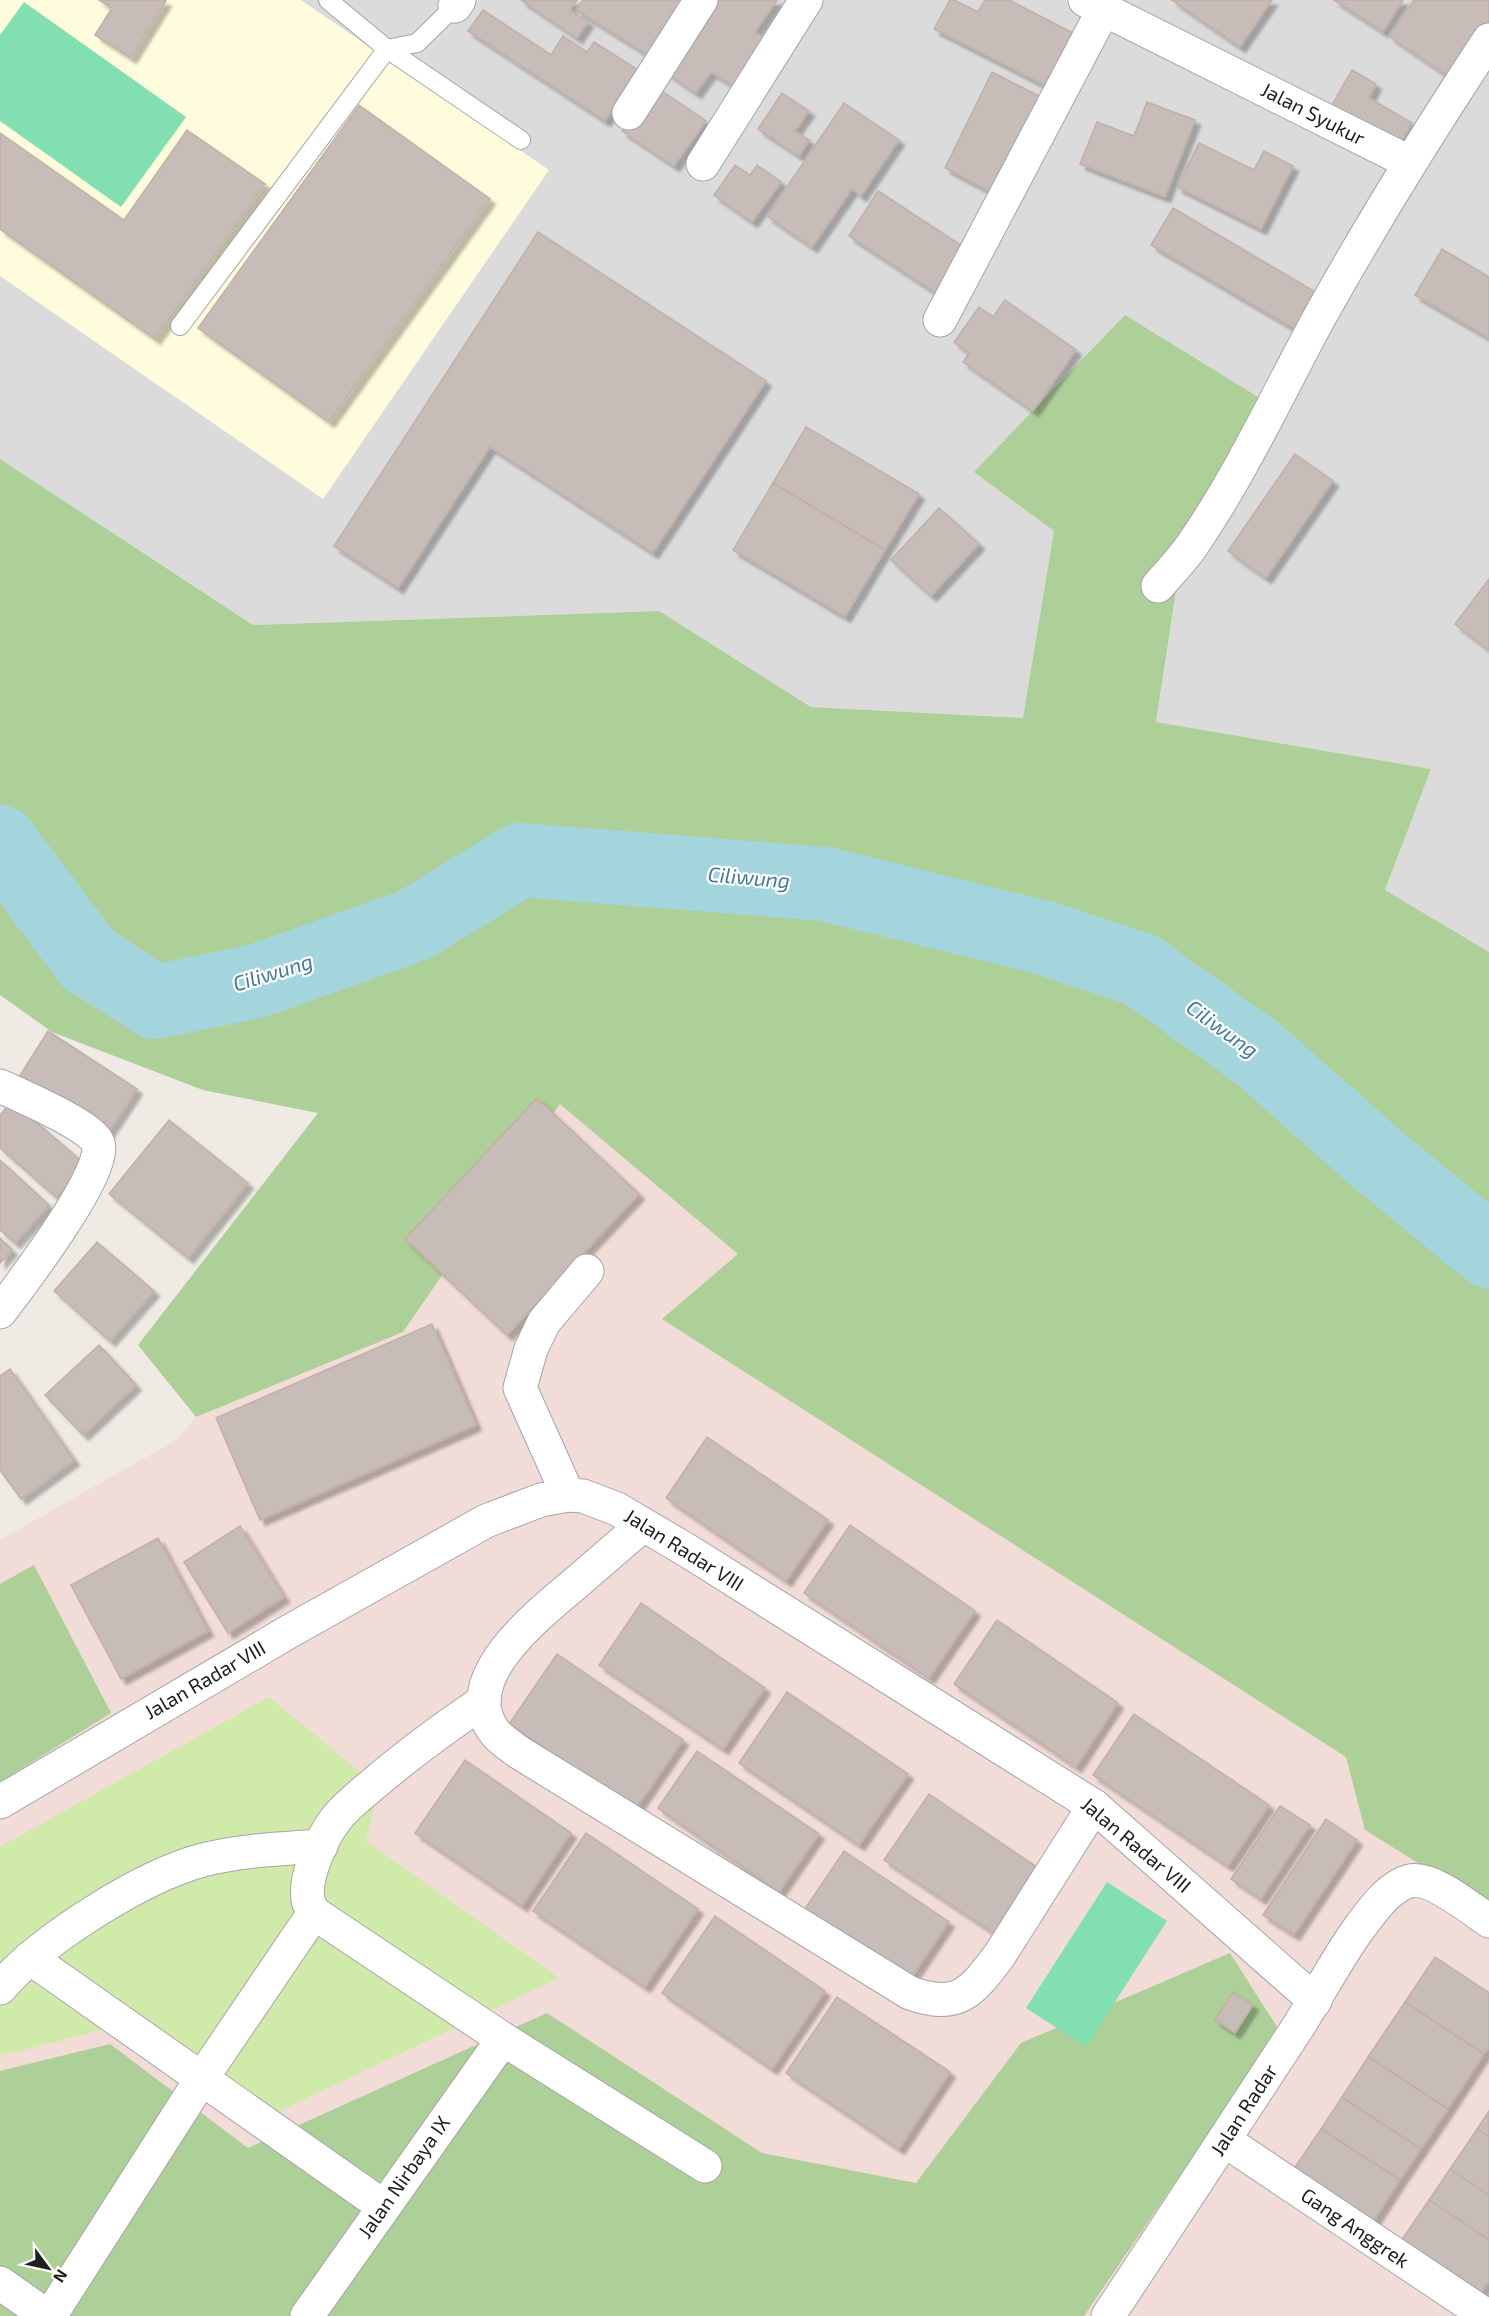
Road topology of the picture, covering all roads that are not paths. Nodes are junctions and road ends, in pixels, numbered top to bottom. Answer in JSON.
{"nodes":[{"id":1,"x":328,"y":0,"type":"edge"},
{"id":2,"x":701,"y":0,"type":"edge"},
{"id":3,"x":806,"y":0,"type":"edge"},
{"id":4,"x":457,"y":3,"type":"edge"},
{"id":5,"x":1094,"y":5,"type":"edge"},
{"id":6,"x":1489,"y":40,"type":"edge"},
{"id":7,"x":387,"y":49,"type":"junction"},
{"id":8,"x":629,"y":113,"type":"dead end"},
{"id":9,"x":520,"y":140,"type":"dead end"},
{"id":10,"x":1409,"y":162,"type":"junction"},
{"id":11,"x":703,"y":164,"type":"dead end"},
{"id":12,"x":940,"y":320,"type":"dead end"},
{"id":13,"x":180,"y":326,"type":"dead end"},
{"id":14,"x":1158,"y":586,"type":"dead end"},
{"id":15,"x":0,"y":1086,"type":"edge"},
{"id":16,"x":587,"y":1271,"type":"dead end"},
{"id":17,"x":0,"y":1312,"type":"edge"},
{"id":18,"x":568,"y":1495,"type":"junction"},
{"id":19,"x":643,"y":1525,"type":"junction"},
{"id":20,"x":484,"y":1701,"type":"junction"},
{"id":21,"x":0,"y":1802,"type":"edge"},
{"id":22,"x":1094,"y":1806,"type":"junction"},
{"id":23,"x":321,"y":1846,"type":"junction"},
{"id":24,"x":314,"y":1913,"type":"junction"},
{"id":25,"x":1489,"y":1921,"type":"edge"},
{"id":26,"x":30,"y":1958,"type":"junction"},
{"id":27,"x":0,"y":1988,"type":"edge"},
{"id":28,"x":1315,"y":2001,"type":"junction"},
{"id":29,"x":503,"y":2038,"type":"junction"},
{"id":30,"x":202,"y":2078,"type":"junction"},
{"id":31,"x":1224,"y":2140,"type":"junction"},
{"id":32,"x":705,"y":2166,"type":"dead end"},
{"id":33,"x":383,"y":2206,"type":"junction"},
{"id":34,"x":0,"y":2283,"type":"edge"},
{"id":35,"x":48,"y":2316,"type":"edge"},
{"id":36,"x":307,"y":2316,"type":"edge"},
{"id":37,"x":1108,"y":2316,"type":"edge"},
{"id":38,"x":1487,"y":2316,"type":"edge"}],
"edges":[{"from":1,"to":7,"type":"lane"},
{"from":2,"to":8,"type":"street"},
{"from":3,"to":11,"type":"street"},
{"from":4,"to":7,"type":"lane"},
{"from":5,"to":10,"type":"street","name":"Jalan Syukur"},
{"from":5,"to":12,"type":"street"},
{"from":6,"to":10,"type":"street"},
{"from":7,"to":9,"type":"lane"},
{"from":7,"to":13,"type":"lane"},
{"from":10,"to":14,"type":"street"},
{"from":15,"to":17,"type":"street"},
{"from":16,"to":18,"type":"street"},
{"from":18,"to":19,"type":"street","name":"Jalan Radar VIII"},
{"from":18,"to":21,"type":"street","name":"Jalan Radar VIII"},
{"from":19,"to":20,"type":"street"},
{"from":19,"to":22,"type":"street","name":"Jalan Radar VIII"},
{"from":20,"to":22,"type":"street"},
{"from":20,"to":23,"type":"street"},
{"from":22,"to":28,"type":"street","name":"Jalan Radar VIII"},
{"from":23,"to":24,"type":"street"},
{"from":23,"to":26,"type":"street"},
{"from":24,"to":29,"type":"street"},
{"from":24,"to":30,"type":"street"},
{"from":25,"to":28,"type":"street","name":"Jalan Radar"},
{"from":26,"to":27,"type":"street"},
{"from":26,"to":30,"type":"street"},
{"from":28,"to":31,"type":"street","name":"Jalan Radar"},
{"from":29,"to":32,"type":"street"},
{"from":29,"to":33,"type":"street","name":"Jalan Nirbaya IX"},
{"from":30,"to":33,"type":"street"},
{"from":30,"to":35,"type":"street"},
{"from":31,"to":37,"type":"street","name":"Jalan Radar"},
{"from":31,"to":38,"type":"street","name":"Gang Anggrek"},
{"from":33,"to":36,"type":"street","name":"Jalan Nirbaya IX"},
{"from":34,"to":35,"type":"street"}]}
